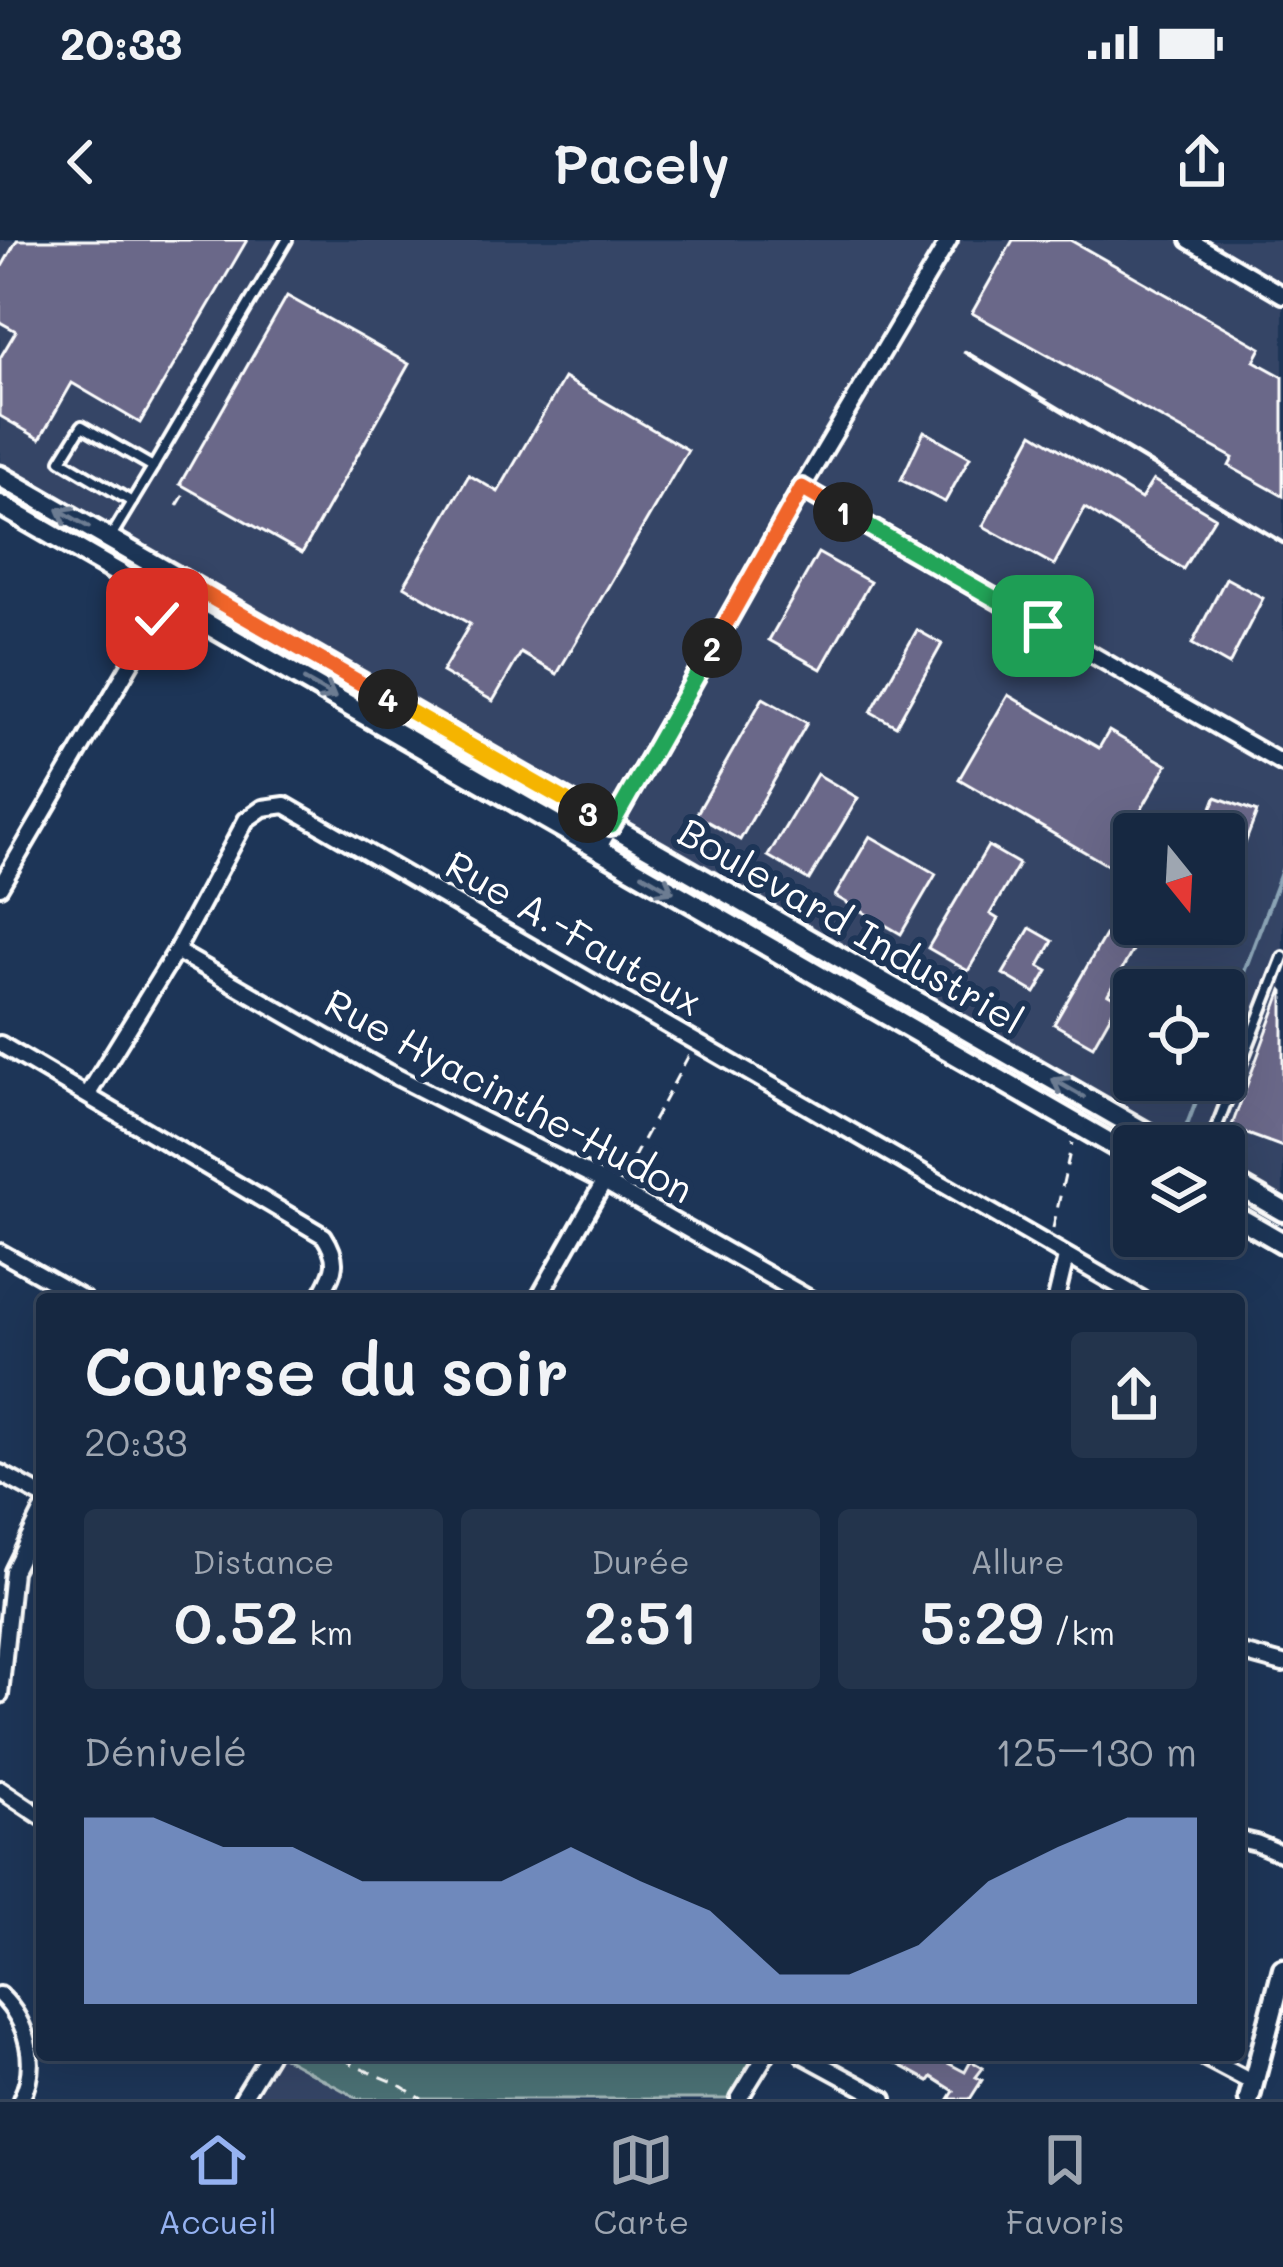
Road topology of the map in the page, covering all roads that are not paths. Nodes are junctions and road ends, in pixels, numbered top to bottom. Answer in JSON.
{"nodes":[{"id":1,"x":287,"y":240,"type":"edge"},
{"id":2,"x":949,"y":240,"type":"edge"},
{"id":3,"x":1189,"y":240,"type":"edge"},
{"id":4,"x":1283,"y":295,"type":"edge"},
{"id":5,"x":153,"y":467,"type":"junction"},
{"id":6,"x":0,"y":476,"type":"edge"},
{"id":7,"x":802,"y":488,"type":"junction"},
{"id":8,"x":132,"y":502,"type":"junction"},
{"id":9,"x":0,"y":505,"type":"edge"},
{"id":10,"x":109,"y":539,"type":"junction"},
{"id":11,"x":180,"y":579,"type":"junction"},
{"id":12,"x":167,"y":601,"type":"junction"},
{"id":13,"x":282,"y":638,"type":"junction"},
{"id":14,"x":269,"y":660,"type":"junction"},
{"id":15,"x":1283,"y":764,"type":"edge"},
{"id":16,"x":611,"y":826,"type":"junction"},
{"id":17,"x":598,"y":849,"type":"junction"},
{"id":18,"x":3,"y":876,"type":"edge"},
{"id":19,"x":742,"y":902,"type":"junction"},
{"id":20,"x":728,"y":923,"type":"junction"},
{"id":21,"x":796,"y":932,"type":"junction"},
{"id":22,"x":176,"y":951,"type":"junction"},
{"id":23,"x":783,"y":955,"type":"junction"},
{"id":24,"x":1283,"y":957,"type":"edge"},
{"id":25,"x":884,"y":983,"type":"junction"},
{"id":26,"x":868,"y":1004,"type":"junction"},
{"id":27,"x":0,"y":1044,"type":"edge"},
{"id":28,"x":1012,"y":1056,"type":"junction"},
{"id":29,"x":999,"y":1079,"type":"junction"},
{"id":30,"x":88,"y":1094,"type":"junction"},
{"id":31,"x":1133,"y":1125,"type":"edge"},
{"id":32,"x":1217,"y":1125,"type":"edge"},
{"id":33,"x":1113,"y":1145,"type":"edge"},
{"id":34,"x":610,"y":1185,"type":"junction"},
{"id":35,"x":1245,"y":1189,"type":"edge"},
{"id":36,"x":1283,"y":1211,"type":"edge"},
{"id":37,"x":1245,"y":1221,"type":"edge"},
{"id":38,"x":1283,"y":1243,"type":"edge"},
{"id":39,"x":0,"y":1252,"type":"edge"},
{"id":40,"x":1066,"y":1257,"type":"junction"},
{"id":41,"x":72,"y":1293,"type":"edge"},
{"id":42,"x":322,"y":1293,"type":"edge"},
{"id":43,"x":542,"y":1293,"type":"edge"},
{"id":44,"x":799,"y":1293,"type":"edge"},
{"id":45,"x":1057,"y":1293,"type":"edge"},
{"id":46,"x":1131,"y":1293,"type":"edge"},
{"id":47,"x":0,"y":1473,"type":"edge"},
{"id":48,"x":36,"y":1493,"type":"edge"},
{"id":49,"x":36,"y":1524,"type":"edge"},
{"id":50,"x":1245,"y":1654,"type":"edge"},
{"id":51,"x":1283,"y":1664,"type":"edge"},
{"id":52,"x":0,"y":1695,"type":"edge"},
{"id":53,"x":0,"y":1789,"type":"edge"},
{"id":54,"x":36,"y":1813,"type":"edge"},
{"id":55,"x":1245,"y":1841,"type":"edge"},
{"id":56,"x":1283,"y":1854,"type":"edge"},
{"id":57,"x":1283,"y":1969,"type":"edge"},
{"id":58,"x":0,"y":1995,"type":"edge"},
{"id":59,"x":265,"y":2061,"type":"edge"},
{"id":60,"x":762,"y":2061,"type":"edge"},
{"id":61,"x":814,"y":2061,"type":"edge"},
{"id":62,"x":1208,"y":2061,"type":"edge"},
{"id":63,"x":1251,"y":2091,"type":"edge"},
{"id":64,"x":22,"y":2099,"type":"edge"},
{"id":65,"x":242,"y":2099,"type":"edge"},
{"id":66,"x":740,"y":2099,"type":"edge"},
{"id":67,"x":884,"y":2099,"type":"edge"}],
"edges":[{"from":1,"to":5,"type":"lane"},
{"from":2,"to":7,"type":"street"},
{"from":3,"to":4,"type":"street"},
{"from":5,"to":8,"type":"lane"},
{"from":5,"to":8,"type":"lane"},
{"from":10,"to":6,"type":"street","name":"Boulevard Industriel","one_way":true},
{"from":7,"to":15,"type":"street"},
{"from":7,"to":16,"type":"street"},
{"from":8,"to":10,"type":"lane"},
{"from":9,"to":12,"type":"street","name":"Boulevard Industriel"},
{"from":10,"to":11,"type":"street","name":"Boulevard Industriel"},
{"from":11,"to":12,"type":"street"},
{"from":11,"to":13,"type":"street","name":"Boulevard Industriel"},
{"from":12,"to":14,"type":"street","name":"Boulevard Industriel"},
{"from":12,"to":18,"type":"street"},
{"from":13,"to":14,"type":"street"},
{"from":13,"to":16,"type":"street","name":"Boulevard Industriel"},
{"from":14,"to":17,"type":"street","name":"Boulevard Industriel","one_way":true},
{"from":16,"to":17,"type":"street"},
{"from":16,"to":19,"type":"street","name":"Boulevard Industriel"},
{"from":17,"to":20,"type":"street","name":"Boulevard Industriel","one_way":true},
{"from":19,"to":20,"type":"street"},
{"from":19,"to":21,"type":"street","name":"Boulevard Industriel"},
{"from":20,"to":23,"type":"street","name":"Boulevard Industriel"},
{"from":21,"to":23,"type":"street"},
{"from":21,"to":25,"type":"street","name":"Boulevard Industriel"},
{"from":22,"to":30,"type":"street","name":"Rue A.-Fauteux"},
{"from":22,"to":34,"type":"street","name":"Rue Hyacinthe-Hudon"},
{"from":22,"to":40,"type":"street","name":"Rue A.-Fauteux"},
{"from":23,"to":26,"type":"street","name":"Boulevard Industriel"},
{"from":24,"to":32,"type":"lane"},
{"from":25,"to":26,"type":"street"},
{"from":25,"to":28,"type":"street","name":"Boulevard Industriel"},
{"from":26,"to":29,"type":"street","name":"Boulevard Industriel"},
{"from":27,"to":30,"type":"street"},
{"from":28,"to":29,"type":"street"},
{"from":31,"to":28,"type":"street","name":"Boulevard Industriel","one_way":true},
{"from":29,"to":33,"type":"street","name":"Boulevard Industriel"},
{"from":30,"to":42,"type":"street"},
{"from":34,"to":43,"type":"street"},
{"from":34,"to":44,"type":"street","name":"Rue Hyacinthe-Hudon"},
{"from":35,"to":36,"type":"street"},
{"from":37,"to":38,"type":"street"},
{"from":39,"to":41,"type":"street"},
{"from":40,"to":45,"type":"street"},
{"from":40,"to":46,"type":"street","name":"Rue A.-Fauteux"},
{"from":47,"to":48,"type":"street"},
{"from":49,"to":52,"type":"street"},
{"from":50,"to":51,"type":"street"},
{"from":53,"to":54,"type":"street"},
{"from":55,"to":56,"type":"street"},
{"from":57,"to":63,"type":"street"},
{"from":58,"to":64,"type":"street"},
{"from":59,"to":65,"type":"street"},
{"from":60,"to":66,"type":"street"},
{"from":61,"to":67,"type":"street"},
{"from":62,"to":63,"type":"street"}]}
